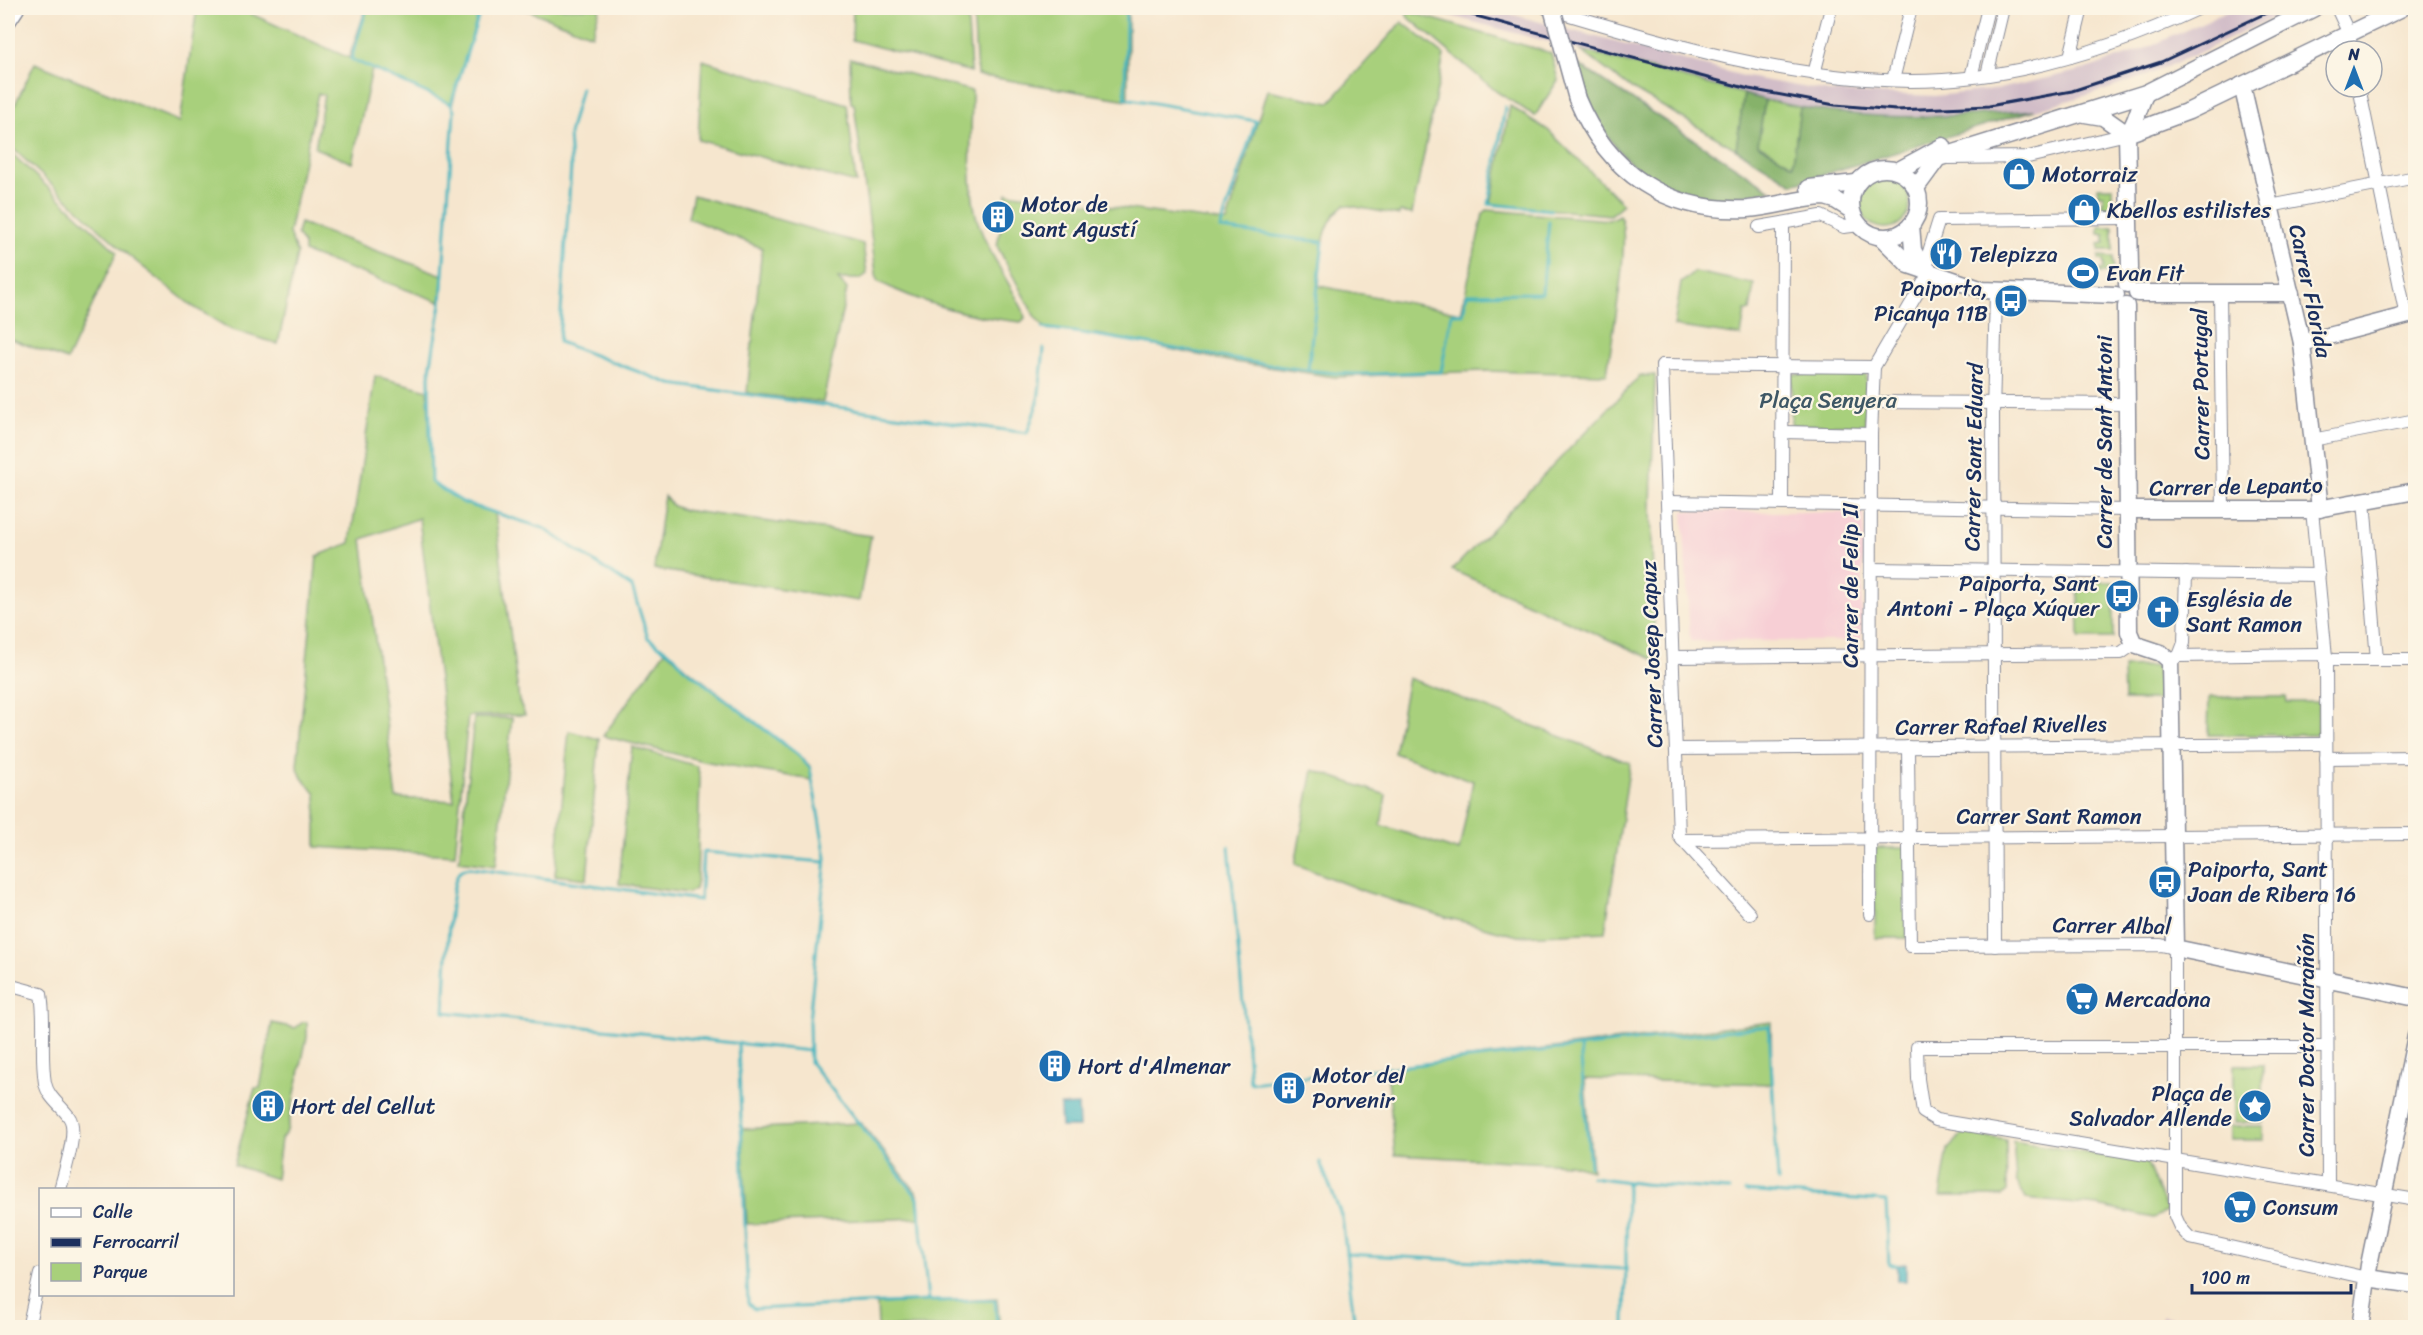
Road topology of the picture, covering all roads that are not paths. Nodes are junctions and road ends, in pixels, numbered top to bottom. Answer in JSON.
{"nodes":[{"id":1,"x":16,"y":8,"type":"edge"},
{"id":2,"x":1546,"y":8,"type":"edge"},
{"id":3,"x":1552,"y":8,"type":"edge"},
{"id":4,"x":1831,"y":8,"type":"edge"},
{"id":5,"x":1911,"y":8,"type":"edge"},
{"id":6,"x":1988,"y":8,"type":"edge"},
{"id":7,"x":2003,"y":8,"type":"edge"},
{"id":8,"x":2082,"y":8,"type":"edge"},
{"id":9,"x":2200,"y":8,"type":"edge"},
{"id":10,"x":2314,"y":8,"type":"edge"},
{"id":11,"x":2337,"y":8,"type":"edge"},
{"id":12,"x":2402,"y":8,"type":"edge"},
{"id":13,"x":1588,"y":14,"type":"edge"},
{"id":14,"x":8,"y":20,"type":"edge"},
{"id":15,"x":2349,"y":34,"type":"junction"},
{"id":16,"x":2350,"y":39,"type":"edge"},
{"id":17,"x":2217,"y":56,"type":"junction"},
{"id":18,"x":2070,"y":57,"type":"junction"},
{"id":19,"x":1814,"y":74,"type":"junction"},
{"id":20,"x":1987,"y":75,"type":"junction"},
{"id":21,"x":1971,"y":77,"type":"junction"},
{"id":22,"x":1893,"y":80,"type":"junction"},
{"id":23,"x":2242,"y":85,"type":"junction"},
{"id":24,"x":2146,"y":93,"type":"junction"},
{"id":25,"x":2361,"y":99,"type":"edge"},
{"id":26,"x":2084,"y":114,"type":"junction"},
{"id":27,"x":2127,"y":134,"type":"junction"},
{"id":28,"x":1938,"y":158,"type":"junction"},
{"id":29,"x":1897,"y":171,"type":"junction"},
{"id":30,"x":2415,"y":177,"type":"edge"},
{"id":31,"x":1856,"y":183,"type":"junction"},
{"id":32,"x":2378,"y":184,"type":"junction"},
{"id":33,"x":1916,"y":188,"type":"junction"},
{"id":34,"x":2270,"y":206,"type":"junction"},
{"id":35,"x":1732,"y":207,"type":"junction"},
{"id":36,"x":1855,"y":218,"type":"junction"},
{"id":37,"x":2129,"y":218,"type":"junction"},
{"id":38,"x":1783,"y":223,"type":"junction"},
{"id":39,"x":1911,"y":225,"type":"junction"},
{"id":40,"x":1759,"y":227,"type":"dead end"},
{"id":41,"x":1881,"y":237,"type":"junction"},
{"id":42,"x":1926,"y":269,"type":"junction"},
{"id":43,"x":1996,"y":292,"type":"junction"},
{"id":44,"x":2220,"y":293,"type":"junction"},
{"id":45,"x":2291,"y":293,"type":"junction"},
{"id":46,"x":2127,"y":294,"type":"junction"},
{"id":47,"x":2411,"y":315,"type":"edge"},
{"id":48,"x":2302,"y":343,"type":"junction"},
{"id":49,"x":1783,"y":366,"type":"junction"},
{"id":50,"x":1874,"y":367,"type":"junction"},
{"id":51,"x":1872,"y":402,"type":"junction"},
{"id":52,"x":1995,"y":403,"type":"junction"},
{"id":53,"x":2127,"y":404,"type":"junction"},
{"id":54,"x":2415,"y":420,"type":"edge"},
{"id":55,"x":1782,"y":432,"type":"junction"},
{"id":56,"x":1871,"y":434,"type":"junction"},
{"id":57,"x":2312,"y":440,"type":"junction"},
{"id":58,"x":2415,"y":491,"type":"edge"},
{"id":59,"x":2364,"y":500,"type":"junction"},
{"id":60,"x":1668,"y":502,"type":"junction"},
{"id":61,"x":1782,"y":504,"type":"junction"},
{"id":62,"x":1872,"y":505,"type":"junction"},
{"id":63,"x":1993,"y":508,"type":"junction"},
{"id":64,"x":2127,"y":510,"type":"junction"},
{"id":65,"x":2223,"y":510,"type":"junction"},
{"id":66,"x":2316,"y":510,"type":"junction"},
{"id":67,"x":1871,"y":569,"type":"junction"},
{"id":68,"x":1995,"y":571,"type":"junction"},
{"id":69,"x":2128,"y":572,"type":"junction"},
{"id":70,"x":2186,"y":573,"type":"junction"},
{"id":71,"x":2319,"y":575,"type":"junction"},
{"id":72,"x":2134,"y":645,"type":"junction"},
{"id":73,"x":1993,"y":653,"type":"junction"},
{"id":74,"x":1870,"y":655,"type":"junction"},
{"id":75,"x":1674,"y":657,"type":"junction"},
{"id":76,"x":2326,"y":657,"type":"junction"},
{"id":77,"x":2175,"y":659,"type":"junction"},
{"id":78,"x":2378,"y":660,"type":"junction"},
{"id":79,"x":2415,"y":660,"type":"edge"},
{"id":80,"x":2172,"y":744,"type":"junction"},
{"id":81,"x":2326,"y":744,"type":"junction"},
{"id":82,"x":1994,"y":746,"type":"junction"},
{"id":83,"x":1870,"y":747,"type":"junction"},
{"id":84,"x":1908,"y":747,"type":"junction"},
{"id":85,"x":1676,"y":749,"type":"junction"},
{"id":86,"x":2415,"y":757,"type":"edge"},
{"id":87,"x":2326,"y":758,"type":"junction"},
{"id":88,"x":2415,"y":834,"type":"edge"},
{"id":89,"x":2326,"y":835,"type":"junction"},
{"id":90,"x":2173,"y":836,"type":"junction"},
{"id":91,"x":1995,"y":837,"type":"junction"},
{"id":92,"x":1870,"y":838,"type":"junction"},
{"id":93,"x":1909,"y":838,"type":"junction"},
{"id":94,"x":1682,"y":840,"type":"junction"},
{"id":95,"x":1749,"y":915,"type":"dead end"},
{"id":96,"x":1870,"y":915,"type":"dead end"},
{"id":97,"x":1995,"y":946,"type":"junction"},
{"id":98,"x":2175,"y":948,"type":"junction"},
{"id":99,"x":2327,"y":979,"type":"junction"},
{"id":100,"x":8,"y":985,"type":"edge"},
{"id":101,"x":2415,"y":998,"type":"edge"},
{"id":102,"x":2415,"y":1036,"type":"edge"},
{"id":103,"x":2175,"y":1047,"type":"junction"},
{"id":104,"x":2327,"y":1047,"type":"junction"},
{"id":105,"x":2411,"y":1074,"type":"edge"},
{"id":106,"x":2175,"y":1158,"type":"junction"},
{"id":107,"x":2328,"y":1185,"type":"junction"},
{"id":108,"x":60,"y":1188,"type":"edge"},
{"id":109,"x":2383,"y":1194,"type":"junction"},
{"id":110,"x":2415,"y":1200,"type":"edge"},
{"id":111,"x":39,"y":1278,"type":"edge"},
{"id":112,"x":2367,"y":1278,"type":"junction"},
{"id":113,"x":2415,"y":1286,"type":"edge"},
{"id":114,"x":28,"y":1328,"type":"edge"},
{"id":115,"x":2360,"y":1328,"type":"edge"}],
"edges":[{"from":1,"to":14,"type":"street"},
{"from":2,"to":13,"type":"street"},
{"from":3,"to":35,"type":"street","bridge":true},
{"from":4,"to":19,"type":"street"},
{"from":5,"to":22,"type":"street"},
{"from":6,"to":21,"type":"street"},
{"from":7,"to":20,"type":"street"},
{"from":8,"to":18,"type":"street"},
{"from":9,"to":18,"type":"street"},
{"from":10,"to":17,"type":"street"},
{"from":11,"to":15,"type":"street"},
{"from":12,"to":15,"type":"street"},
{"from":13,"to":19,"type":"street"},
{"from":15,"to":16,"type":"street"},
{"from":15,"to":23,"type":"street"},
{"from":17,"to":24,"type":"street"},
{"from":17,"to":29,"type":"street"},
{"from":18,"to":20,"type":"street"},
{"from":19,"to":22,"type":"street"},
{"from":20,"to":21,"type":"street"},
{"from":21,"to":22,"type":"street"},
{"from":23,"to":27,"type":"street"},
{"from":23,"to":34,"type":"street","name":"Carrer Florida"},
{"from":24,"to":26,"type":"street"},
{"from":24,"to":27,"type":"street"},
{"from":25,"to":32,"type":"street"},
{"from":26,"to":27,"type":"street"},
{"from":26,"to":28,"type":"street"},
{"from":27,"to":28,"type":"street"},
{"from":27,"to":37,"type":"street","name":"Carrer de Sant Antoni"},
{"from":28,"to":33,"type":"street"},
{"from":29,"to":31,"type":"street"},
{"from":29,"to":33,"type":"street"},
{"from":30,"to":32,"type":"street"},
{"from":31,"to":35,"type":"street"},
{"from":31,"to":36,"type":"street"},
{"from":32,"to":34,"type":"street"},
{"from":32,"to":47,"type":"street"},
{"from":33,"to":39,"type":"street"},
{"from":34,"to":45,"type":"street","name":"Carrer Florida"},
{"from":35,"to":36,"type":"street"},
{"from":36,"to":38,"type":"street"},
{"from":36,"to":41,"type":"street"},
{"from":37,"to":42,"type":"street"},
{"from":37,"to":46,"type":"street","name":"Carrer de Sant Antoni"},
{"from":38,"to":40,"type":"street"},
{"from":38,"to":49,"type":"street"},
{"from":39,"to":41,"type":"street"},
{"from":39,"to":42,"type":"street"},
{"from":41,"to":42,"type":"street"},
{"from":42,"to":43,"type":"street"},
{"from":42,"to":50,"type":"street","name":"Carrer de Felip II"},
{"from":43,"to":46,"type":"street"},
{"from":43,"to":52,"type":"street","name":"Carrer Sant Eduard"},
{"from":44,"to":45,"type":"street"},
{"from":44,"to":46,"type":"street"},
{"from":44,"to":65,"type":"street","name":"Carrer Portugal"},
{"from":45,"to":48,"type":"street","name":"Carrer Florida"},
{"from":46,"to":53,"type":"street","name":"Carrer de Sant Antoni"},
{"from":47,"to":48,"type":"street"},
{"from":48,"to":57,"type":"street","name":"Carrer Florida"},
{"from":49,"to":50,"type":"street"},
{"from":49,"to":55,"type":"street"},
{"from":49,"to":60,"type":"street","name":"Carrer Josep Capuz"},
{"from":50,"to":51,"type":"street","name":"Carrer de Felip II"},
{"from":51,"to":52,"type":"street"},
{"from":51,"to":56,"type":"street","name":"Carrer de Felip II"},
{"from":52,"to":53,"type":"street"},
{"from":52,"to":63,"type":"street","name":"Carrer Sant Eduard"},
{"from":53,"to":64,"type":"street","name":"Carrer de Sant Antoni"},
{"from":54,"to":57,"type":"street"},
{"from":55,"to":56,"type":"street"},
{"from":55,"to":61,"type":"street"},
{"from":56,"to":62,"type":"street","name":"Carrer de Felip II"},
{"from":57,"to":66,"type":"street","name":"Carrer Florida"},
{"from":58,"to":59,"type":"street","name":"Carrer de Lepanto"},
{"from":59,"to":66,"type":"street","name":"Carrer de Lepanto"},
{"from":59,"to":78,"type":"street"},
{"from":60,"to":61,"type":"street"},
{"from":60,"to":75,"type":"street","name":"Carrer Josep Capuz"},
{"from":61,"to":62,"type":"street"},
{"from":62,"to":63,"type":"street"},
{"from":62,"to":67,"type":"street","name":"Carrer de Felip II"},
{"from":63,"to":64,"type":"street"},
{"from":63,"to":68,"type":"street","name":"Carrer Sant Eduard"},
{"from":64,"to":65,"type":"street","name":"Carrer de Lepanto"},
{"from":64,"to":69,"type":"street","name":"Carrer de Sant Antoni"},
{"from":65,"to":66,"type":"street","name":"Carrer de Lepanto"},
{"from":66,"to":71,"type":"street","name":"Carrer Doctor Marañón"},
{"from":67,"to":68,"type":"street"},
{"from":67,"to":74,"type":"street","name":"Carrer de Felip II"},
{"from":68,"to":69,"type":"street"},
{"from":68,"to":73,"type":"street","name":"Carrer Sant Eduard"},
{"from":69,"to":70,"type":"street"},
{"from":69,"to":72,"type":"street","name":"Carrer de Sant Antoni"},
{"from":70,"to":71,"type":"street"},
{"from":70,"to":77,"type":"street"},
{"from":71,"to":76,"type":"street","name":"Carrer Doctor Marañón"},
{"from":72,"to":73,"type":"street"},
{"from":72,"to":77,"type":"street"},
{"from":73,"to":74,"type":"street"},
{"from":73,"to":82,"type":"street","name":"Carrer Sant Eduard"},
{"from":74,"to":75,"type":"street"},
{"from":74,"to":83,"type":"street","name":"Carrer de Felip II"},
{"from":75,"to":85,"type":"street","name":"Carrer Josep Capuz"},
{"from":76,"to":77,"type":"street"},
{"from":76,"to":78,"type":"street"},
{"from":76,"to":81,"type":"street","name":"Carrer Doctor Marañón"},
{"from":77,"to":80,"type":"street"},
{"from":78,"to":79,"type":"street"},
{"from":80,"to":81,"type":"street","name":"Carrer Rafael Rivelles"},
{"from":80,"to":82,"type":"street","name":"Carrer Rafael Rivelles"},
{"from":80,"to":90,"type":"street"},
{"from":81,"to":87,"type":"street","name":"Carrer Doctor Marañón"},
{"from":82,"to":84,"type":"street","name":"Carrer Rafael Rivelles"},
{"from":82,"to":91,"type":"street","name":"Carrer Sant Eduard"},
{"from":83,"to":84,"type":"street","name":"Carrer Rafael Rivelles"},
{"from":83,"to":85,"type":"street","name":"Carrer Rafael Rivelles"},
{"from":83,"to":92,"type":"street","name":"Carrer de Felip II"},
{"from":84,"to":93,"type":"street"},
{"from":85,"to":94,"type":"street","name":"Carrer Josep Capuz"},
{"from":86,"to":87,"type":"street"},
{"from":87,"to":89,"type":"street","name":"Carrer Doctor Marañón"},
{"from":88,"to":89,"type":"street","name":"Carrer Sant Ramon"},
{"from":89,"to":90,"type":"street","name":"Carrer Sant Ramon"},
{"from":89,"to":99,"type":"street","name":"Carrer Doctor Marañón"},
{"from":90,"to":91,"type":"street","name":"Carrer Sant Ramon"},
{"from":90,"to":98,"type":"street"},
{"from":91,"to":93,"type":"street","name":"Carrer Sant Ramon"},
{"from":91,"to":97,"type":"street","name":"Carrer Sant Eduard"},
{"from":92,"to":93,"type":"street","name":"Carrer Sant Ramon"},
{"from":92,"to":94,"type":"street","name":"Carrer Sant Ramon"},
{"from":92,"to":96,"type":"street","name":"Carrer de Felip II"},
{"from":93,"to":97,"type":"street","name":"Carrer Albal"},
{"from":94,"to":95,"type":"street"},
{"from":97,"to":98,"type":"street","name":"Carrer Albal"},
{"from":98,"to":99,"type":"street","name":"Carrer Albal"},
{"from":98,"to":103,"type":"street"},
{"from":99,"to":101,"type":"street","name":"Carrer Albal"},
{"from":99,"to":104,"type":"street","name":"Carrer Doctor Marañón"},
{"from":100,"to":108,"type":"street"},
{"from":102,"to":105,"type":"street"},
{"from":103,"to":104,"type":"street"},
{"from":103,"to":106,"type":"street"},
{"from":103,"to":106,"type":"street"},
{"from":104,"to":107,"type":"street","name":"Carrer Doctor Marañón"},
{"from":105,"to":109,"type":"street"},
{"from":106,"to":107,"type":"street"},
{"from":106,"to":112,"type":"street"},
{"from":107,"to":109,"type":"street"},
{"from":109,"to":110,"type":"street"},
{"from":109,"to":112,"type":"street"},
{"from":111,"to":114,"type":"street"},
{"from":112,"to":113,"type":"street"},
{"from":112,"to":115,"type":"street"}]}
